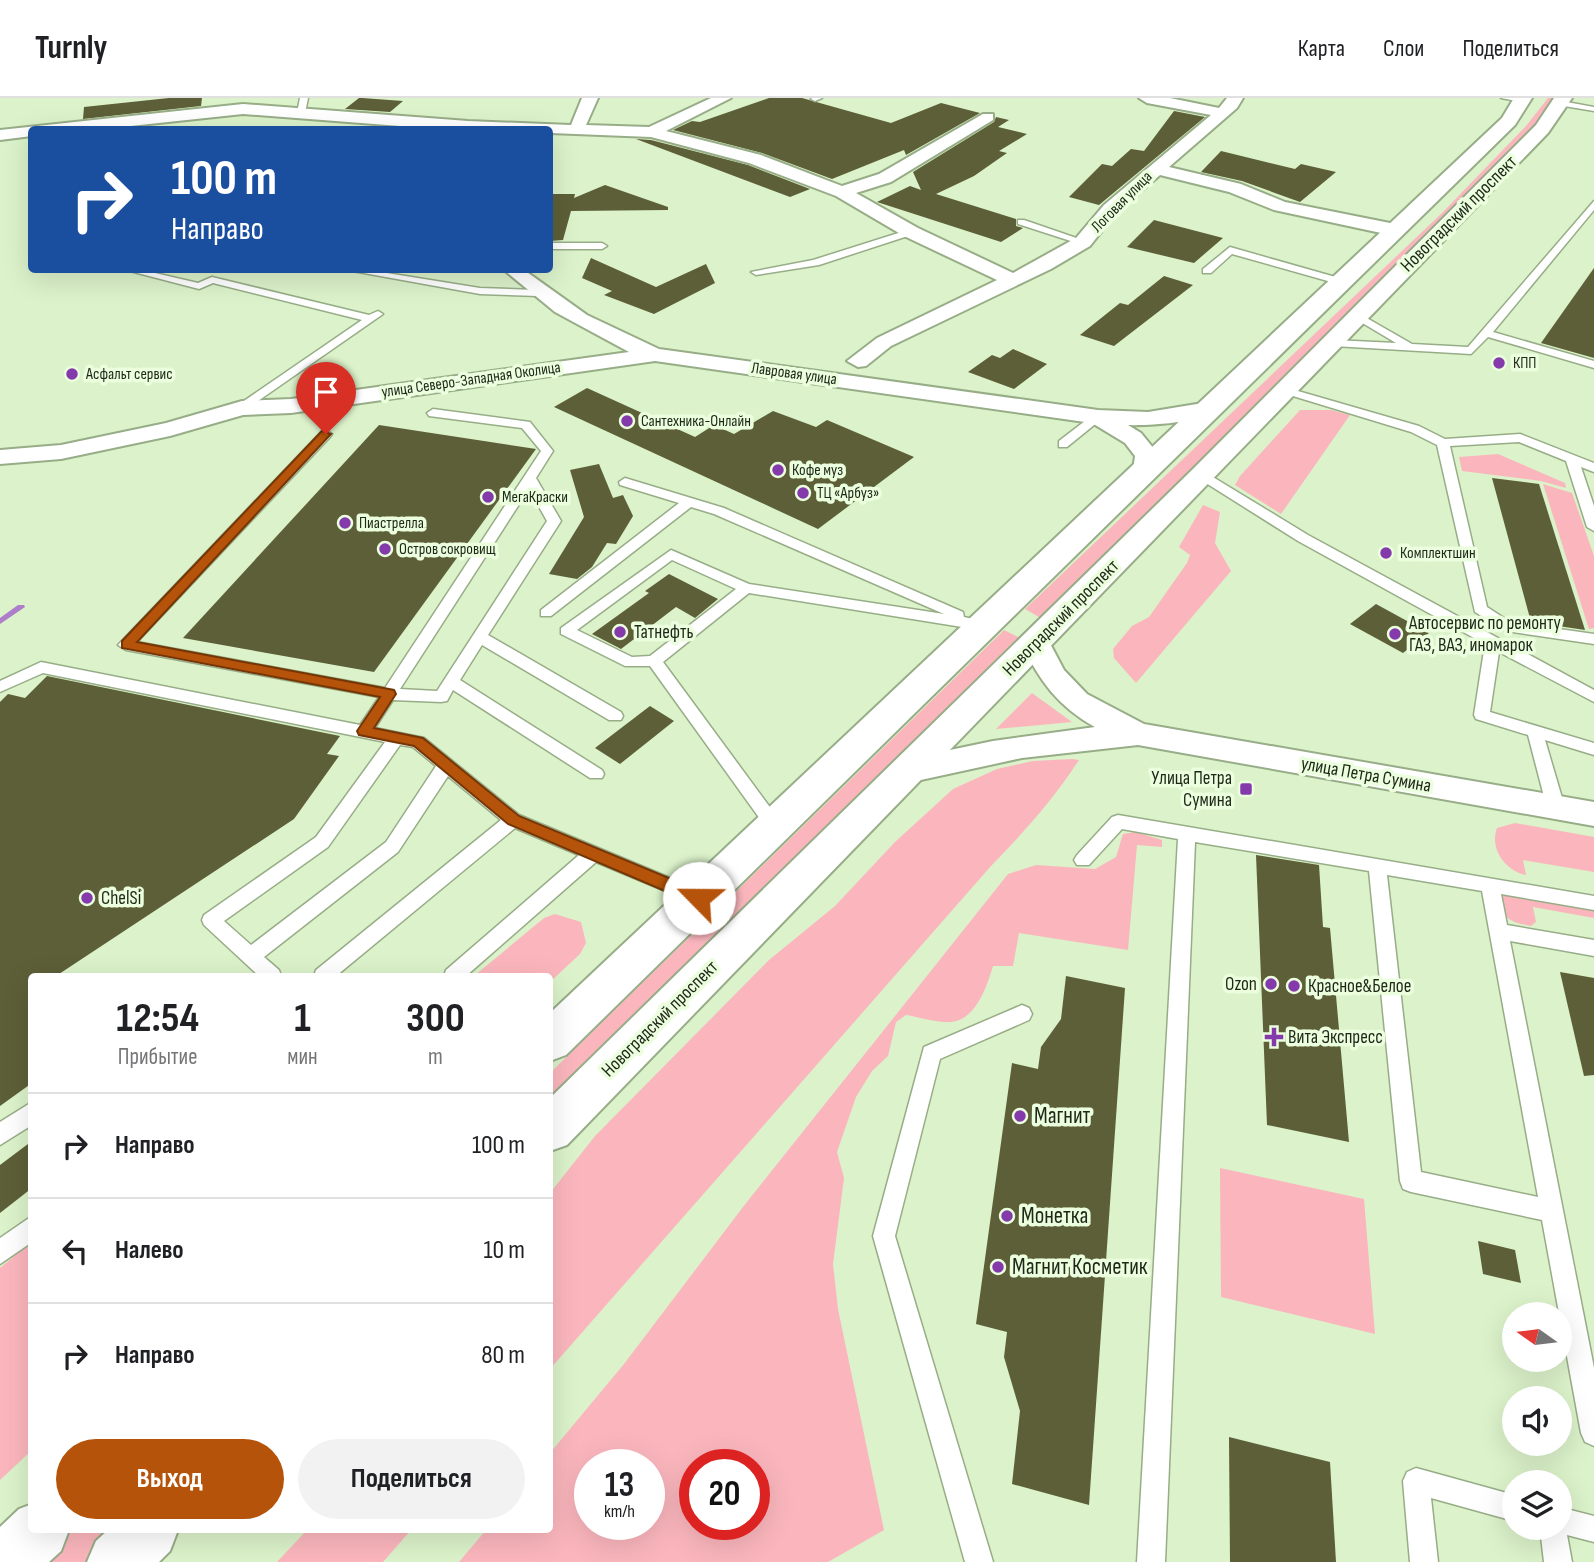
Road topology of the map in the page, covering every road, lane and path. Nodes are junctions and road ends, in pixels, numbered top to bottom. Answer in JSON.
{"nodes":[{"id":1,"x":590,"y":98,"type":"edge"},
{"id":2,"x":723,"y":98,"type":"edge"},
{"id":3,"x":1146,"y":98,"type":"edge"},
{"id":4,"x":1235,"y":98,"type":"edge"},
{"id":5,"x":1517,"y":99,"type":"edge"},
{"id":6,"x":1562,"y":101,"type":"edge"},
{"id":7,"x":302,"y":105,"type":"edge"},
{"id":8,"x":1594,"y":108,"type":"edge"},
{"id":9,"x":1222,"y":113,"type":"junction"},
{"id":10,"x":988,"y":117,"type":"dead end"},
{"id":11,"x":77,"y":126,"type":"edge"},
{"id":12,"x":468,"y":126,"type":"edge"},
{"id":13,"x":578,"y":128,"type":"junction"},
{"id":14,"x":553,"y":129,"type":"edge"},
{"id":15,"x":28,"y":132,"type":"edge"},
{"id":16,"x":652,"y":132,"type":"junction"},
{"id":17,"x":0,"y":135,"type":"edge"},
{"id":18,"x":1156,"y":169,"type":"junction"},
{"id":19,"x":842,"y":192,"type":"junction"},
{"id":20,"x":1594,"y":204,"type":"edge"},
{"id":21,"x":1021,"y":222,"type":"dead end"},
{"id":22,"x":1395,"y":230,"type":"junction"},
{"id":23,"x":911,"y":233,"type":"junction"},
{"id":24,"x":1083,"y":242,"type":"junction"},
{"id":25,"x":553,"y":246,"type":"edge"},
{"id":26,"x":602,"y":246,"type":"dead end"},
{"id":27,"x":1207,"y":271,"type":"dead end"},
{"id":28,"x":756,"y":272,"type":"dead end"},
{"id":29,"x":144,"y":273,"type":"edge"},
{"id":30,"x":370,"y":273,"type":"edge"},
{"id":31,"x":516,"y":273,"type":"edge"},
{"id":32,"x":1013,"y":280,"type":"junction"},
{"id":33,"x":1342,"y":282,"type":"junction"},
{"id":34,"x":538,"y":293,"type":"junction"},
{"id":35,"x":1358,"y":316,"type":"junction"},
{"id":36,"x":1485,"y":333,"type":"junction"},
{"id":37,"x":1334,"y":343,"type":"junction"},
{"id":38,"x":1410,"y":346,"type":"junction"},
{"id":39,"x":655,"y":355,"type":"junction"},
{"id":40,"x":858,"y":361,"type":"dead end"},
{"id":41,"x":1594,"y":365,"type":"edge"},
{"id":42,"x":1287,"y":391,"type":"junction"},
{"id":43,"x":242,"y":408,"type":"junction"},
{"id":44,"x":1209,"y":409,"type":"junction"},
{"id":45,"x":433,"y":413,"type":"dead end"},
{"id":46,"x":1098,"y":418,"type":"junction"},
{"id":47,"x":326,"y":434,"type":"dead end"},
{"id":48,"x":1443,"y":443,"type":"junction"},
{"id":49,"x":1063,"y":444,"type":"dead end"},
{"id":50,"x":0,"y":457,"type":"edge"},
{"id":51,"x":1572,"y":459,"type":"junction"},
{"id":52,"x":1594,"y":468,"type":"edge"},
{"id":53,"x":1145,"y":470,"type":"junction"},
{"id":54,"x":1203,"y":475,"type":"junction"},
{"id":55,"x":529,"y":477,"type":"junction"},
{"id":56,"x":625,"y":482,"type":"dead end"},
{"id":57,"x":689,"y":502,"type":"junction"},
{"id":58,"x":1594,"y":527,"type":"edge"},
{"id":59,"x":746,"y":588,"type":"junction"},
{"id":60,"x":546,"y":613,"type":"dead end"},
{"id":61,"x":981,"y":625,"type":"junction"},
{"id":62,"x":480,"y":636,"type":"junction"},
{"id":63,"x":1594,"y":639,"type":"edge"},
{"id":64,"x":1493,"y":642,"type":"junction"},
{"id":65,"x":1036,"y":643,"type":"junction"},
{"id":66,"x":654,"y":661,"type":"junction"},
{"id":67,"x":450,"y":681,"type":"junction"},
{"id":68,"x":0,"y":687,"type":"edge"},
{"id":69,"x":389,"y":694,"type":"junction"},
{"id":70,"x":1594,"y":697,"type":"edge"},
{"id":71,"x":615,"y":716,"type":"dead end"},
{"id":72,"x":365,"y":731,"type":"junction"},
{"id":73,"x":1535,"y":732,"type":"junction"},
{"id":74,"x":1138,"y":734,"type":"junction"},
{"id":75,"x":396,"y":738,"type":"junction"},
{"id":76,"x":1594,"y":749,"type":"edge"},
{"id":77,"x":446,"y":765,"type":"junction"},
{"id":78,"x":908,"y":771,"type":"junction"},
{"id":79,"x":596,"y":774,"type":"dead end"},
{"id":80,"x":1556,"y":808,"type":"junction"},
{"id":81,"x":1594,"y":814,"type":"edge"},
{"id":82,"x":513,"y":820,"type":"junction"},
{"id":83,"x":774,"y":825,"type":"junction"},
{"id":84,"x":1187,"y":834,"type":"junction"},
{"id":85,"x":593,"y":853,"type":"junction"},
{"id":86,"x":1083,"y":860,"type":"dead end"},
{"id":87,"x":1377,"y":866,"type":"junction"},
{"id":88,"x":1490,"y":885,"type":"junction"},
{"id":89,"x":699,"y":898,"type":"junction"},
{"id":90,"x":1594,"y":902,"type":"edge"},
{"id":91,"x":1497,"y":931,"type":"junction"},
{"id":92,"x":1594,"y":948,"type":"edge"},
{"id":93,"x":250,"y":957,"type":"junction"},
{"id":94,"x":269,"y":973,"type":"edge"},
{"id":95,"x":327,"y":973,"type":"edge"},
{"id":96,"x":456,"y":973,"type":"edge"},
{"id":97,"x":1022,"y":1014,"type":"dead end"},
{"id":98,"x":553,"y":1038,"type":"edge"},
{"id":99,"x":28,"y":1115,"type":"edge"},
{"id":100,"x":553,"y":1126,"type":"edge"},
{"id":101,"x":0,"y":1135,"type":"edge"},
{"id":102,"x":1551,"y":1211,"type":"junction"},
{"id":103,"x":28,"y":1230,"type":"edge"},
{"id":104,"x":0,"y":1252,"type":"edge"},
{"id":105,"x":1594,"y":1433,"type":"edge"},
{"id":106,"x":1502,"y":1505,"type":"edge"},
{"id":107,"x":1572,"y":1523,"type":"edge"},
{"id":108,"x":1594,"y":1529,"type":"edge"},
{"id":109,"x":37,"y":1533,"type":"edge"},
{"id":110,"x":146,"y":1533,"type":"edge"},
{"id":111,"x":1555,"y":1540,"type":"edge"},
{"id":112,"x":6,"y":1562,"type":"edge"},
{"id":113,"x":117,"y":1562,"type":"edge"},
{"id":114,"x":979,"y":1562,"type":"edge"},
{"id":115,"x":1151,"y":1562,"type":"edge"},
{"id":116,"x":1424,"y":1562,"type":"edge"},
{"id":117,"x":1558,"y":1562,"type":"edge"}],
"edges":[{"from":1,"to":13,"type":"street"},
{"from":2,"to":16,"type":"street"},
{"from":3,"to":9,"type":"street"},
{"from":4,"to":9,"type":"street","name":"Логовая улица"},
{"from":5,"to":22,"type":"main road","name":"Новоградский проспект"},
{"from":6,"to":8,"type":"lane"},
{"from":6,"to":35,"type":"main road","name":"Новоградский проспект"},
{"from":7,"to":11,"type":"street"},
{"from":7,"to":12,"type":"street"},
{"from":9,"to":18,"type":"street","name":"Логовая улица"},
{"from":10,"to":19,"type":"street"},
{"from":13,"to":14,"type":"street"},
{"from":13,"to":16,"type":"street"},
{"from":15,"to":17,"type":"street"},
{"from":16,"to":19,"type":"street"},
{"from":18,"to":22,"type":"street"},
{"from":18,"to":24,"type":"street","name":"Логовая улица"},
{"from":19,"to":23,"type":"street"},
{"from":20,"to":36,"type":"lane"},
{"from":21,"to":24,"type":"lane"},
{"from":22,"to":33,"type":"main road","name":"Новоградский проспект"},
{"from":23,"to":28,"type":"lane"},
{"from":23,"to":32,"type":"street"},
{"from":24,"to":32,"type":"street","name":"Логовая улица"},
{"from":25,"to":26,"type":"lane"},
{"from":27,"to":33,"type":"lane"},
{"from":29,"to":43,"type":"lane"},
{"from":30,"to":34,"type":"lane"},
{"from":31,"to":34,"type":"street","name":"Лавровая улица"},
{"from":32,"to":40,"type":"street","name":"Логовая улица"},
{"from":33,"to":44,"type":"main road","name":"Новоградский проспект"},
{"from":34,"to":39,"type":"street","name":"Лавровая улица"},
{"from":35,"to":37,"type":"main road","name":"Новоградский проспект"},
{"from":35,"to":38,"type":"lane"},
{"from":36,"to":38,"type":"lane"},
{"from":36,"to":41,"type":"lane"},
{"from":37,"to":38,"type":"lane"},
{"from":37,"to":42,"type":"main road","name":"Новоградский проспект"},
{"from":39,"to":43,"type":"street","name":"улица Северо-Западная Околица"},
{"from":39,"to":46,"type":"street","name":"Лавровая улица"},
{"from":42,"to":48,"type":"lane"},
{"from":42,"to":54,"type":"main road","name":"Новоградский проспект"},
{"from":43,"to":50,"type":"street","name":"улица Северо-Западная Околица"},
{"from":44,"to":46,"type":"street"},
{"from":44,"to":53,"type":"main road","name":"Новоградский проспект"},
{"from":45,"to":55,"type":"lane"},
{"from":46,"to":49,"type":"lane"},
{"from":46,"to":53,"type":"street"},
{"from":47,"to":69,"type":"lane"},
{"from":48,"to":51,"type":"lane"},
{"from":48,"to":63,"type":"lane"},
{"from":51,"to":52,"type":"lane"},
{"from":51,"to":58,"type":"lane"},
{"from":53,"to":61,"type":"main road","name":"Новоградский проспект"},
{"from":54,"to":64,"type":"lane"},
{"from":54,"to":65,"type":"main road","name":"Новоградский проспект"},
{"from":55,"to":62,"type":"lane"},
{"from":55,"to":69,"type":"lane"},
{"from":56,"to":57,"type":"lane"},
{"from":57,"to":60,"type":"lane"},
{"from":57,"to":61,"type":"lane"},
{"from":59,"to":61,"type":"lane"},
{"from":59,"to":66,"type":"lane"},
{"from":59,"to":66,"type":"lane"},
{"from":61,"to":83,"type":"main road","name":"Новоградский проспект"},
{"from":62,"to":67,"type":"lane"},
{"from":62,"to":71,"type":"lane"},
{"from":64,"to":70,"type":"lane"},
{"from":64,"to":73,"type":"lane"},
{"from":65,"to":74,"type":"street"},
{"from":65,"to":78,"type":"main road","name":"Новоградский проспект"},
{"from":66,"to":83,"type":"lane"},
{"from":67,"to":69,"type":"lane"},
{"from":67,"to":79,"type":"lane"},
{"from":68,"to":72,"type":"lane"},
{"from":69,"to":72,"type":"lane"},
{"from":72,"to":75,"type":"lane"},
{"from":73,"to":76,"type":"lane"},
{"from":73,"to":80,"type":"lane"},
{"from":74,"to":78,"type":"street"},
{"from":74,"to":80,"type":"street","name":"улица Петра Сумина"},
{"from":75,"to":77,"type":"lane"},
{"from":75,"to":93,"type":"lane"},
{"from":77,"to":82,"type":"lane"},
{"from":77,"to":93,"type":"lane"},
{"from":78,"to":100,"type":"main road","name":"Новоградский проспект"},
{"from":80,"to":81,"type":"street","name":"улица Петра Сумина"},
{"from":82,"to":85,"type":"lane"},
{"from":82,"to":95,"type":"lane"},
{"from":83,"to":89,"type":"main road","name":"Новоградский проспект"},
{"from":84,"to":86,"type":"lane"},
{"from":84,"to":87,"type":"lane"},
{"from":84,"to":115,"type":"lane"},
{"from":85,"to":89,"type":"lane"},
{"from":85,"to":96,"type":"lane"},
{"from":87,"to":88,"type":"lane"},
{"from":87,"to":102,"type":"lane"},
{"from":88,"to":90,"type":"lane"},
{"from":88,"to":91,"type":"lane"},
{"from":89,"to":98,"type":"main road","name":"Новоградский проспект"},
{"from":91,"to":92,"type":"lane"},
{"from":91,"to":102,"type":"lane"},
{"from":93,"to":94,"type":"lane"},
{"from":97,"to":114,"type":"lane"},
{"from":99,"to":101,"type":"lane"},
{"from":102,"to":105,"type":"lane"},
{"from":103,"to":104,"type":"lane"},
{"from":106,"to":116,"type":"lane"},
{"from":107,"to":108,"type":"lane"},
{"from":109,"to":112,"type":"main road"},
{"from":110,"to":113,"type":"main road"},
{"from":111,"to":117,"type":"lane"}]}
